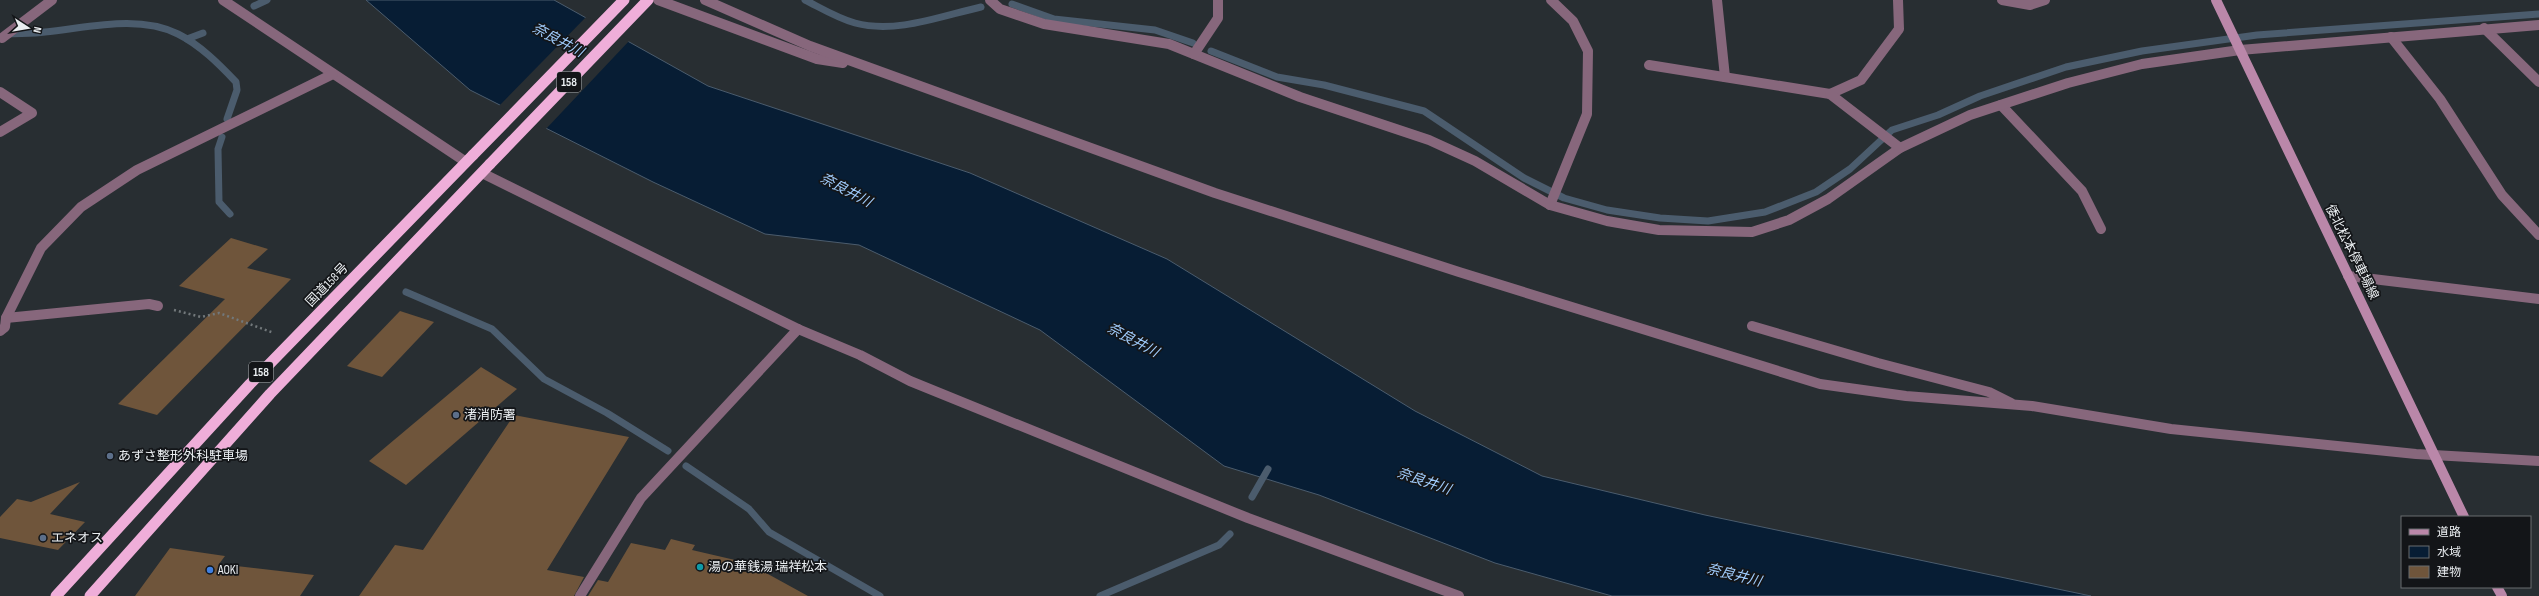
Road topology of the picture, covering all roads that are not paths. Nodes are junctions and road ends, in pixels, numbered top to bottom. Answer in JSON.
{"nodes":[{"id":1,"x":52,"y":0,"type":"edge"},
{"id":2,"x":223,"y":0,"type":"edge"},
{"id":3,"x":624,"y":0,"type":"edge"},
{"id":4,"x":648,"y":0,"type":"edge"},
{"id":5,"x":658,"y":0,"type":"edge"},
{"id":6,"x":705,"y":0,"type":"edge"},
{"id":7,"x":990,"y":0,"type":"edge"},
{"id":8,"x":1218,"y":0,"type":"edge"},
{"id":9,"x":1551,"y":0,"type":"edge"},
{"id":10,"x":1717,"y":0,"type":"edge"},
{"id":11,"x":1898,"y":0,"type":"edge"},
{"id":12,"x":2002,"y":0,"type":"edge"},
{"id":13,"x":2045,"y":0,"type":"edge"},
{"id":14,"x":2216,"y":0,"type":"edge"},
{"id":15,"x":2539,"y":25,"type":"edge"},
{"id":16,"x":2484,"y":28,"type":"junction"},
{"id":17,"x":2391,"y":37,"type":"junction"},
{"id":18,"x":1,"y":39,"type":"edge"},
{"id":19,"x":2239,"y":47,"type":"junction"},
{"id":20,"x":1194,"y":54,"type":"junction"},
{"id":21,"x":1649,"y":65,"type":"dead end"},
{"id":22,"x":875,"y":68,"type":"junction"},
{"id":23,"x":333,"y":74,"type":"junction"},
{"id":24,"x":1725,"y":77,"type":"junction"},
{"id":25,"x":2539,"y":82,"type":"edge"},
{"id":26,"x":0,"y":92,"type":"edge"},
{"id":27,"x":1830,"y":94,"type":"junction"},
{"id":28,"x":2001,"y":105,"type":"junction"},
{"id":29,"x":0,"y":132,"type":"edge"},
{"id":30,"x":1900,"y":148,"type":"junction"},
{"id":31,"x":469,"y":158,"type":"junction"},
{"id":32,"x":482,"y":173,"type":"junction"},
{"id":33,"x":1550,"y":205,"type":"junction"},
{"id":34,"x":2101,"y":229,"type":"dead end"},
{"id":35,"x":2539,"y":235,"type":"edge"},
{"id":36,"x":2348,"y":276,"type":"junction"},
{"id":37,"x":2539,"y":300,"type":"edge"},
{"id":38,"x":158,"y":306,"type":"road end"},
{"id":39,"x":3,"y":318,"type":"edge"},
{"id":40,"x":1752,"y":326,"type":"dead end"},
{"id":41,"x":798,"y":329,"type":"junction"},
{"id":42,"x":0,"y":331,"type":"edge"},
{"id":43,"x":2013,"y":404,"type":"junction"},
{"id":44,"x":2434,"y":455,"type":"junction"},
{"id":45,"x":2539,"y":461,"type":"edge"},
{"id":46,"x":2464,"y":516,"type":"edge"},
{"id":47,"x":56,"y":596,"type":"edge"},
{"id":48,"x":90,"y":596,"type":"edge"},
{"id":49,"x":580,"y":596,"type":"edge"},
{"id":50,"x":1459,"y":596,"type":"edge"}],
"edges":[{"from":1,"to":18,"type":"street"},
{"from":2,"to":23,"type":"street"},
{"from":3,"to":31,"type":"highway","name":"国道158号","number":"158","bridge":true},
{"from":4,"to":32,"type":"highway","number":"158","bridge":true},
{"from":5,"to":22,"type":"street"},
{"from":6,"to":22,"type":"street"},
{"from":7,"to":20,"type":"street"},
{"from":8,"to":20,"type":"street"},
{"from":9,"to":33,"type":"street"},
{"from":10,"to":24,"type":"street"},
{"from":11,"to":27,"type":"street"},
{"from":12,"to":13,"type":"street"},
{"from":14,"to":19,"type":"main road","name":"倭北松本停車場線"},
{"from":15,"to":16,"type":"street"},
{"from":16,"to":17,"type":"street"},
{"from":16,"to":25,"type":"street"},
{"from":17,"to":19,"type":"street"},
{"from":17,"to":35,"type":"street"},
{"from":19,"to":28,"type":"street"},
{"from":19,"to":36,"type":"main road","name":"倭北松本停車場線"},
{"from":20,"to":33,"type":"street"},
{"from":21,"to":24,"type":"street"},
{"from":22,"to":43,"type":"street"},
{"from":23,"to":31,"type":"street"},
{"from":23,"to":39,"type":"street"},
{"from":24,"to":27,"type":"street"},
{"from":26,"to":29,"type":"street"},
{"from":27,"to":30,"type":"street"},
{"from":28,"to":30,"type":"street"},
{"from":28,"to":34,"type":"street"},
{"from":30,"to":33,"type":"street"},
{"from":31,"to":47,"type":"highway","name":"国道158号","number":"158"},
{"from":32,"to":41,"type":"street"},
{"from":32,"to":48,"type":"highway","number":"158"},
{"from":36,"to":37,"type":"street"},
{"from":36,"to":44,"type":"main road","name":"倭北松本停車場線"},
{"from":38,"to":39,"type":"street"},
{"from":39,"to":42,"type":"street"},
{"from":40,"to":43,"type":"street"},
{"from":41,"to":49,"type":"street"},
{"from":41,"to":50,"type":"street"},
{"from":43,"to":44,"type":"street"},
{"from":44,"to":45,"type":"street"},
{"from":44,"to":46,"type":"main road","name":"倭北松本停車場線"}]}
